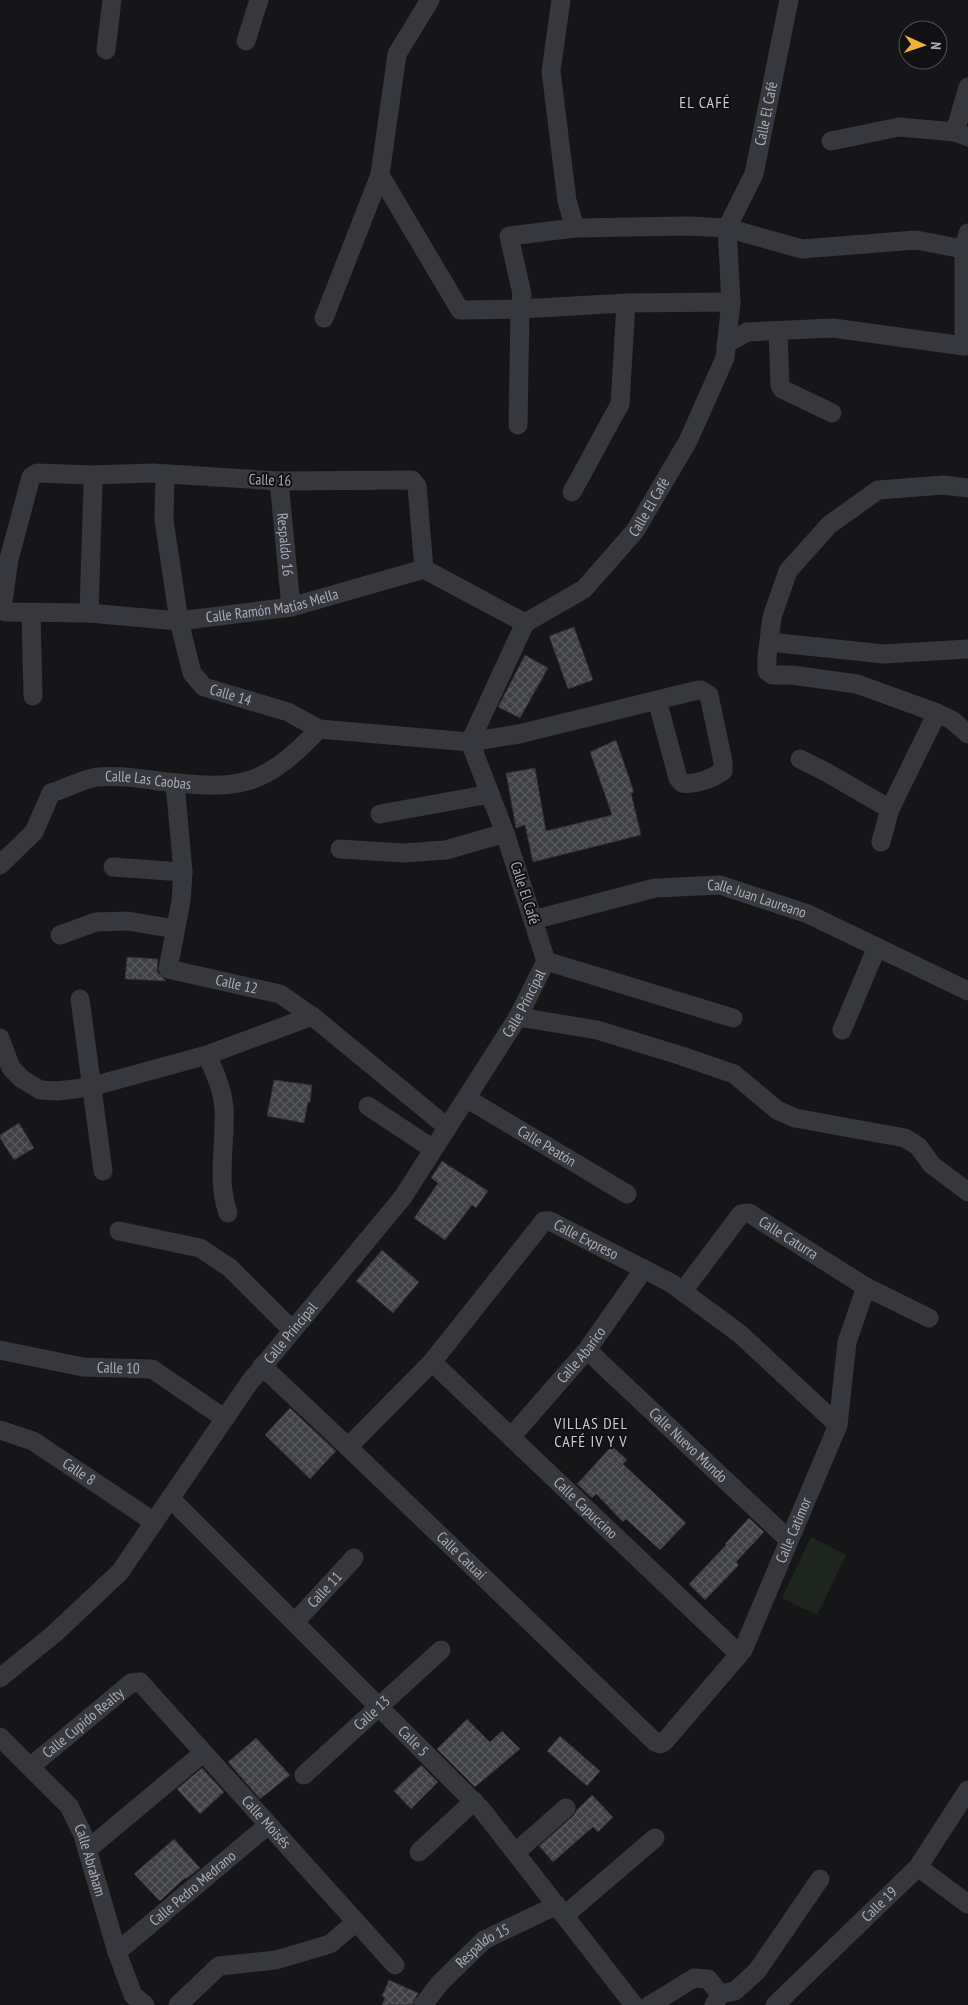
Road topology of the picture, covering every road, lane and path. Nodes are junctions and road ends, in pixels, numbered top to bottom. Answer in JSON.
{"nodes":[{"id":1,"x":112,"y":0,"type":"edge"},
{"id":2,"x":259,"y":0,"type":"edge"},
{"id":3,"x":414,"y":0,"type":"edge"},
{"id":4,"x":430,"y":0,"type":"edge"},
{"id":5,"x":561,"y":0,"type":"edge"},
{"id":6,"x":790,"y":0,"type":"edge"},
{"id":7,"x":246,"y":41,"type":"dead end"},
{"id":8,"x":106,"y":50,"type":"dead end"},
{"id":9,"x":397,"y":54,"type":"junction"},
{"id":10,"x":968,"y":87,"type":"edge"},
{"id":11,"x":962,"y":134,"type":"edge"},
{"id":12,"x":831,"y":141,"type":"dead end"},
{"id":13,"x":380,"y":175,"type":"junction"},
{"id":14,"x":575,"y":228,"type":"junction"},
{"id":15,"x":726,"y":228,"type":"junction"},
{"id":16,"x":967,"y":244,"type":"edge"},
{"id":17,"x":731,"y":302,"type":"junction"},
{"id":18,"x":626,"y":303,"type":"junction"},
{"id":19,"x":520,"y":310,"type":"junction"},
{"id":20,"x":324,"y":318,"type":"dead end"},
{"id":21,"x":778,"y":330,"type":"junction"},
{"id":22,"x":726,"y":344,"type":"junction"},
{"id":23,"x":832,"y":413,"type":"dead end"},
{"id":24,"x":518,"y":426,"type":"dead end"},
{"id":25,"x":165,"y":474,"type":"junction"},
{"id":26,"x":279,"y":481,"type":"junction"},
{"id":27,"x":93,"y":484,"type":"dead end"},
{"id":28,"x":968,"y":488,"type":"edge"},
{"id":29,"x":572,"y":492,"type":"dead end"},
{"id":30,"x":424,"y":569,"type":"junction"},
{"id":31,"x":291,"y":607,"type":"junction"},
{"id":32,"x":5,"y":612,"type":"joint"},
{"id":33,"x":31,"y":613,"type":"junction"},
{"id":34,"x":89,"y":613,"type":"junction"},
{"id":35,"x":179,"y":621,"type":"junction"},
{"id":36,"x":525,"y":623,"type":"junction"},
{"id":37,"x":769,"y":642,"type":"junction"},
{"id":38,"x":968,"y":648,"type":"edge"},
{"id":39,"x":33,"y":696,"type":"dead end"},
{"id":40,"x":657,"y":700,"type":"junction"},
{"id":41,"x":936,"y":713,"type":"junction"},
{"id":42,"x":319,"y":728,"type":"junction"},
{"id":43,"x":968,"y":734,"type":"edge"},
{"id":44,"x":470,"y":742,"type":"junction"},
{"id":45,"x":800,"y":759,"type":"dead end"},
{"id":46,"x":175,"y":782,"type":"junction"},
{"id":47,"x":490,"y":794,"type":"junction"},
{"id":48,"x":890,"y":809,"type":"junction"},
{"id":49,"x":380,"y":814,"type":"dead end"},
{"id":50,"x":505,"y":833,"type":"junction"},
{"id":51,"x":881,"y":842,"type":"dead end"},
{"id":52,"x":340,"y":849,"type":"dead end"},
{"id":53,"x":0,"y":865,"type":"edge"},
{"id":54,"x":113,"y":866,"type":"dead end"},
{"id":55,"x":182,"y":872,"type":"junction"},
{"id":56,"x":533,"y":920,"type":"junction"},
{"id":57,"x":175,"y":929,"type":"junction"},
{"id":58,"x":60,"y":935,"type":"dead end"},
{"id":59,"x":877,"y":947,"type":"junction"},
{"id":60,"x":546,"y":961,"type":"junction"},
{"id":61,"x":968,"y":990,"type":"edge"},
{"id":62,"x":80,"y":999,"type":"dead end"},
{"id":63,"x":312,"y":1016,"type":"junction"},
{"id":64,"x":518,"y":1017,"type":"junction"},
{"id":65,"x":733,"y":1018,"type":"dead end"},
{"id":66,"x":842,"y":1030,"type":"dead end"},
{"id":67,"x":0,"y":1038,"type":"edge"},
{"id":68,"x":207,"y":1055,"type":"junction"},
{"id":69,"x":5,"y":1071,"type":"edge"},
{"id":70,"x":90,"y":1087,"type":"junction"},
{"id":71,"x":466,"y":1098,"type":"junction"},
{"id":72,"x":368,"y":1106,"type":"dead end"},
{"id":73,"x":447,"y":1127,"type":"junction"},
{"id":74,"x":433,"y":1149,"type":"junction"},
{"id":75,"x":103,"y":1171,"type":"dead end"},
{"id":76,"x":968,"y":1192,"type":"edge"},
{"id":77,"x":628,"y":1194,"type":"dead end"},
{"id":78,"x":228,"y":1213,"type":"dead end"},
{"id":79,"x":119,"y":1231,"type":"dead end"},
{"id":80,"x":644,"y":1269,"type":"junction"},
{"id":81,"x":866,"y":1286,"type":"junction"},
{"id":82,"x":683,"y":1292,"type":"junction"},
{"id":83,"x":929,"y":1318,"type":"dead end"},
{"id":84,"x":292,"y":1330,"type":"junction"},
{"id":85,"x":0,"y":1350,"type":"edge"},
{"id":86,"x":587,"y":1350,"type":"junction"},
{"id":87,"x":432,"y":1362,"type":"junction"},
{"id":88,"x":262,"y":1366,"type":"junction"},
{"id":89,"x":224,"y":1418,"type":"junction"},
{"id":90,"x":838,"y":1424,"type":"junction"},
{"id":91,"x":0,"y":1430,"type":"edge"},
{"id":92,"x":511,"y":1437,"type":"junction"},
{"id":93,"x":348,"y":1447,"type":"junction"},
{"id":94,"x":170,"y":1498,"type":"junction"},
{"id":95,"x":154,"y":1522,"type":"junction"},
{"id":96,"x":790,"y":1540,"type":"junction"},
{"id":97,"x":354,"y":1558,"type":"dead end"},
{"id":98,"x":294,"y":1622,"type":"junction"},
{"id":99,"x":441,"y":1650,"type":"dead end"},
{"id":100,"x":739,"y":1654,"type":"junction"},
{"id":101,"x":0,"y":1678,"type":"edge"},
{"id":102,"x":136,"y":1682,"type":"joint"},
{"id":103,"x":379,"y":1707,"type":"junction"},
{"id":104,"x":0,"y":1737,"type":"edge"},
{"id":105,"x":660,"y":1744,"type":"joint"},
{"id":106,"x":202,"y":1752,"type":"junction"},
{"id":107,"x":30,"y":1767,"type":"junction"},
{"id":108,"x":304,"y":1776,"type":"dead end"},
{"id":109,"x":968,"y":1790,"type":"edge"},
{"id":110,"x":474,"y":1801,"type":"junction"},
{"id":111,"x":566,"y":1808,"type":"dead end"},
{"id":112,"x":268,"y":1825,"type":"junction"},
{"id":113,"x":656,"y":1838,"type":"dead end"},
{"id":114,"x":87,"y":1850,"type":"junction"},
{"id":115,"x":419,"y":1852,"type":"dead end"},
{"id":116,"x":516,"y":1852,"type":"junction"},
{"id":117,"x":918,"y":1867,"type":"junction"},
{"id":118,"x":820,"y":1879,"type":"dead end"},
{"id":119,"x":968,"y":1904,"type":"edge"},
{"id":120,"x":561,"y":1910,"type":"junction"},
{"id":121,"x":356,"y":1922,"type":"junction"},
{"id":122,"x":117,"y":1952,"type":"junction"},
{"id":123,"x":395,"y":1965,"type":"dead end"},
{"id":124,"x":717,"y":1999,"type":"edge"},
{"id":125,"x":145,"y":2005,"type":"edge"},
{"id":126,"x":178,"y":2005,"type":"edge"},
{"id":127,"x":423,"y":2005,"type":"edge"},
{"id":128,"x":634,"y":2005,"type":"edge"},
{"id":129,"x":650,"y":2005,"type":"edge"},
{"id":130,"x":775,"y":2005,"type":"edge"}],
"edges":[{"from":1,"to":8,"type":"street"},
{"from":2,"to":7,"type":"street"},
{"from":3,"to":9,"type":"street"},
{"from":4,"to":9,"type":"street"},
{"from":5,"to":14,"type":"street"},
{"from":6,"to":15,"type":"street","name":"Calle El Café"},
{"from":9,"to":13,"type":"street"},
{"from":10,"to":11,"type":"street"},
{"from":11,"to":12,"type":"street"},
{"from":13,"to":19,"type":"street"},
{"from":13,"to":20,"type":"street"},
{"from":14,"to":15,"type":"street"},
{"from":14,"to":19,"type":"street"},
{"from":15,"to":16,"type":"street"},
{"from":15,"to":17,"type":"street","name":"Calle El Café"},
{"from":16,"to":21,"type":"street"},
{"from":17,"to":18,"type":"street"},
{"from":17,"to":22,"type":"street","name":"Calle El Café"},
{"from":18,"to":19,"type":"street"},
{"from":18,"to":29,"type":"street"},
{"from":19,"to":24,"type":"street"},
{"from":21,"to":22,"type":"street"},
{"from":21,"to":23,"type":"street"},
{"from":22,"to":36,"type":"street","name":"Calle El Café"},
{"from":25,"to":26,"type":"street","name":"Calle 16"},
{"from":25,"to":32,"type":"street","name":"Calle 16"},
{"from":25,"to":35,"type":"street","name":"Calle 14"},
{"from":26,"to":30,"type":"street","name":"Calle 16"},
{"from":26,"to":31,"type":"street","name":"Respaldo 16"},
{"from":27,"to":34,"type":"street"},
{"from":28,"to":37,"type":"street"},
{"from":30,"to":31,"type":"street","name":"Calle Ramón Matías Mella"},
{"from":30,"to":36,"type":"street"},
{"from":31,"to":35,"type":"street","name":"Calle Ramón Matías Mella"},
{"from":32,"to":33,"type":"street","name":"Calle Ramón Matías Mella"},
{"from":33,"to":34,"type":"street","name":"Calle Ramón Matías Mella"},
{"from":33,"to":39,"type":"street"},
{"from":34,"to":35,"type":"street","name":"Calle Ramón Matías Mella"},
{"from":35,"to":42,"type":"street","name":"Calle 14"},
{"from":36,"to":44,"type":"street"},
{"from":37,"to":38,"type":"street"},
{"from":37,"to":41,"type":"street"},
{"from":40,"to":40,"type":"street","name":"Calle 14"},
{"from":40,"to":44,"type":"street","name":"Calle 14"},
{"from":41,"to":43,"type":"street"},
{"from":41,"to":48,"type":"street"},
{"from":42,"to":44,"type":"street","name":"Calle 14"},
{"from":42,"to":46,"type":"street","name":"Calle Las Caobas"},
{"from":44,"to":47,"type":"street","name":"Calle El Café"},
{"from":45,"to":48,"type":"street"},
{"from":46,"to":53,"type":"street","name":"Calle Las Caobas"},
{"from":46,"to":55,"type":"street","name":"Calle 12"},
{"from":47,"to":49,"type":"street"},
{"from":47,"to":50,"type":"street","name":"Calle El Café"},
{"from":48,"to":51,"type":"street"},
{"from":50,"to":52,"type":"street"},
{"from":50,"to":56,"type":"street","name":"Calle El Café"},
{"from":54,"to":55,"type":"street"},
{"from":55,"to":57,"type":"street","name":"Calle 12"},
{"from":56,"to":59,"type":"street","name":"Calle Juan Laureano"},
{"from":56,"to":60,"type":"street","name":"Calle El Café"},
{"from":57,"to":58,"type":"street"},
{"from":57,"to":63,"type":"street","name":"Calle 12"},
{"from":59,"to":61,"type":"street","name":"Calle Juan Laureano"},
{"from":59,"to":66,"type":"street"},
{"from":60,"to":64,"type":"street","name":"Calle Principal"},
{"from":60,"to":65,"type":"street"},
{"from":62,"to":70,"type":"street"},
{"from":63,"to":68,"type":"street"},
{"from":63,"to":73,"type":"street","name":"Calle 12"},
{"from":64,"to":71,"type":"street","name":"Calle Principal"},
{"from":64,"to":76,"type":"street"},
{"from":67,"to":69,"type":"street"},
{"from":68,"to":70,"type":"street"},
{"from":68,"to":78,"type":"street"},
{"from":69,"to":70,"type":"street"},
{"from":70,"to":75,"type":"street"},
{"from":71,"to":73,"type":"street","name":"Calle Principal"},
{"from":71,"to":77,"type":"street","name":"Calle Peatón"},
{"from":72,"to":74,"type":"street"},
{"from":73,"to":74,"type":"street","name":"Calle Principal"},
{"from":74,"to":84,"type":"street","name":"Calle Principal"},
{"from":79,"to":84,"type":"street"},
{"from":80,"to":82,"type":"street","name":"Calle Expreso"},
{"from":80,"to":86,"type":"street","name":"Calle Abarico"},
{"from":80,"to":87,"type":"street","name":"Calle Expreso"},
{"from":81,"to":82,"type":"street","name":"Calle Caturra"},
{"from":81,"to":83,"type":"street"},
{"from":81,"to":90,"type":"street","name":"Calle Catimor"},
{"from":82,"to":90,"type":"street","name":"Calle Expreso"},
{"from":84,"to":88,"type":"street","name":"Calle Principal"},
{"from":85,"to":89,"type":"street","name":"Calle 10"},
{"from":86,"to":92,"type":"street","name":"Calle Abarico"},
{"from":86,"to":96,"type":"street","name":"Calle Nuevo Mundo"},
{"from":87,"to":92,"type":"street","name":"Calle Capuccino"},
{"from":87,"to":93,"type":"street","name":"Calle Expreso"},
{"from":88,"to":89,"type":"street","name":"Calle Principal"},
{"from":88,"to":93,"type":"street","name":"Calle Catuaí"},
{"from":89,"to":94,"type":"street","name":"Calle Principal"},
{"from":90,"to":96,"type":"street","name":"Calle Catimor"},
{"from":91,"to":95,"type":"street","name":"Calle 8"},
{"from":92,"to":100,"type":"street","name":"Calle Capuccino"},
{"from":93,"to":105,"type":"street","name":"Calle Catuaí"},
{"from":94,"to":95,"type":"street","name":"Calle Principal"},
{"from":94,"to":98,"type":"street","name":"Calle 5"},
{"from":95,"to":101,"type":"street","name":"Calle Principal"},
{"from":96,"to":100,"type":"street","name":"Calle Catimor"},
{"from":97,"to":98,"type":"street","name":"Calle 11"},
{"from":98,"to":103,"type":"street","name":"Calle 5"},
{"from":99,"to":103,"type":"street","name":"Calle 13"},
{"from":100,"to":105,"type":"street","name":"Calle Catimor"},
{"from":102,"to":106,"type":"street","name":"Calle Moisés"},
{"from":102,"to":107,"type":"street","name":"Calle Cupido Realty"},
{"from":103,"to":108,"type":"street","name":"Calle 13"},
{"from":103,"to":110,"type":"street","name":"Calle 5"},
{"from":104,"to":107,"type":"street","name":"Calle Abraham"},
{"from":106,"to":112,"type":"street","name":"Calle Moisés"},
{"from":106,"to":114,"type":"street"},
{"from":107,"to":114,"type":"street","name":"Calle Abraham"},
{"from":109,"to":117,"type":"street","name":"Calle 19"},
{"from":110,"to":115,"type":"street"},
{"from":110,"to":116,"type":"street","name":"Calle 5"},
{"from":111,"to":116,"type":"street"},
{"from":112,"to":121,"type":"street","name":"Calle Moisés"},
{"from":112,"to":122,"type":"street","name":"Calle Pedro Medrano"},
{"from":113,"to":120,"type":"street","name":"Respaldo 15"},
{"from":114,"to":122,"type":"street","name":"Calle Abraham"},
{"from":116,"to":120,"type":"street","name":"Calle 5"},
{"from":117,"to":119,"type":"street"},
{"from":117,"to":130,"type":"street","name":"Calle 19"},
{"from":118,"to":124,"type":"street"},
{"from":120,"to":127,"type":"street","name":"Respaldo 15"},
{"from":120,"to":128,"type":"street","name":"Calle 5"},
{"from":121,"to":123,"type":"street","name":"Calle Moisés"},
{"from":121,"to":126,"type":"street"},
{"from":122,"to":125,"type":"street","name":"Calle Abraham"},
{"from":124,"to":129,"type":"street"}]}
